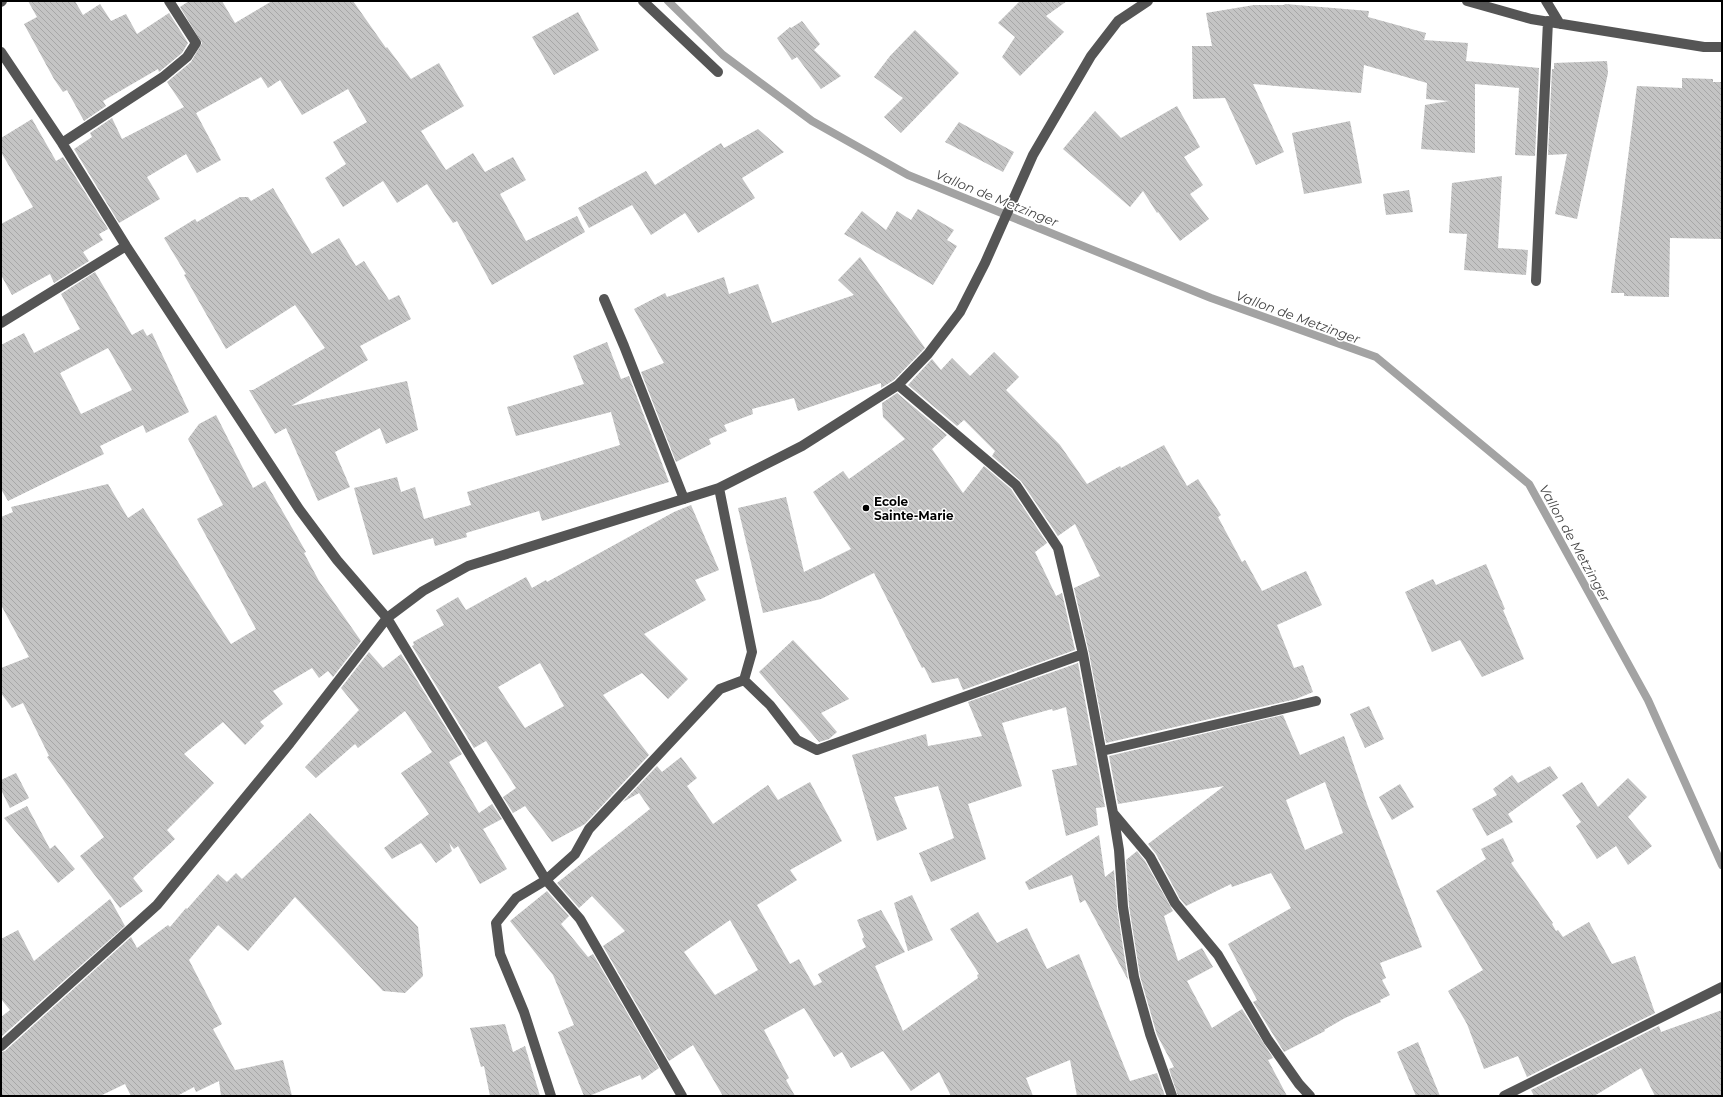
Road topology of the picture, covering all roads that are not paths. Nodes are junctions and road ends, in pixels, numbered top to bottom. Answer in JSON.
{"nodes":[{"id":1,"x":169,"y":1,"type":"edge"},
{"id":2,"x":643,"y":1,"type":"edge"},
{"id":3,"x":1148,"y":1,"type":"edge"},
{"id":4,"x":1467,"y":1,"type":"edge"},
{"id":5,"x":1546,"y":1,"type":"edge"},
{"id":6,"x":1548,"y":21,"type":"junction"},
{"id":7,"x":1560,"y":24,"type":"junction"},
{"id":8,"x":1722,"y":47,"type":"edge"},
{"id":9,"x":1,"y":52,"type":"edge"},
{"id":10,"x":718,"y":72,"type":"dead end"},
{"id":11,"x":62,"y":143,"type":"junction"},
{"id":12,"x":126,"y":246,"type":"junction"},
{"id":13,"x":1536,"y":281,"type":"dead end"},
{"id":14,"x":604,"y":299,"type":"dead end"},
{"id":15,"x":1,"y":323,"type":"edge"},
{"id":16,"x":898,"y":385,"type":"junction"},
{"id":17,"x":719,"y":488,"type":"junction"},
{"id":18,"x":684,"y":498,"type":"junction"},
{"id":19,"x":387,"y":618,"type":"junction"},
{"id":20,"x":1083,"y":654,"type":"junction"},
{"id":21,"x":744,"y":680,"type":"junction"},
{"id":22,"x":1316,"y":701,"type":"dead end"},
{"id":23,"x":1102,"y":751,"type":"junction"},
{"id":24,"x":1113,"y":813,"type":"junction"},
{"id":25,"x":546,"y":880,"type":"junction"},
{"id":26,"x":1722,"y":987,"type":"edge"},
{"id":27,"x":1,"y":1046,"type":"edge"},
{"id":28,"x":551,"y":1096,"type":"edge"},
{"id":29,"x":682,"y":1096,"type":"edge"},
{"id":30,"x":1172,"y":1096,"type":"edge"},
{"id":31,"x":1310,"y":1096,"type":"edge"},
{"id":32,"x":1504,"y":1096,"type":"edge"}],
"edges":[{"from":1,"to":11,"type":"street"},
{"from":2,"to":10,"type":"street"},
{"from":3,"to":16,"type":"street"},
{"from":4,"to":6,"type":"street"},
{"from":5,"to":7,"type":"street"},
{"from":6,"to":7,"type":"street"},
{"from":6,"to":13,"type":"street"},
{"from":7,"to":8,"type":"street"},
{"from":9,"to":11,"type":"street"},
{"from":11,"to":12,"type":"street"},
{"from":12,"to":15,"type":"street"},
{"from":12,"to":19,"type":"street"},
{"from":14,"to":18,"type":"street"},
{"from":16,"to":17,"type":"street"},
{"from":16,"to":20,"type":"street"},
{"from":17,"to":18,"type":"street"},
{"from":17,"to":21,"type":"street"},
{"from":18,"to":19,"type":"street"},
{"from":19,"to":25,"type":"street"},
{"from":19,"to":27,"type":"street"},
{"from":20,"to":21,"type":"street"},
{"from":20,"to":23,"type":"street"},
{"from":21,"to":25,"type":"street"},
{"from":22,"to":23,"type":"street"},
{"from":23,"to":24,"type":"street"},
{"from":24,"to":30,"type":"street"},
{"from":24,"to":31,"type":"street"},
{"from":25,"to":28,"type":"street"},
{"from":25,"to":29,"type":"street"},
{"from":26,"to":32,"type":"street"}]}
